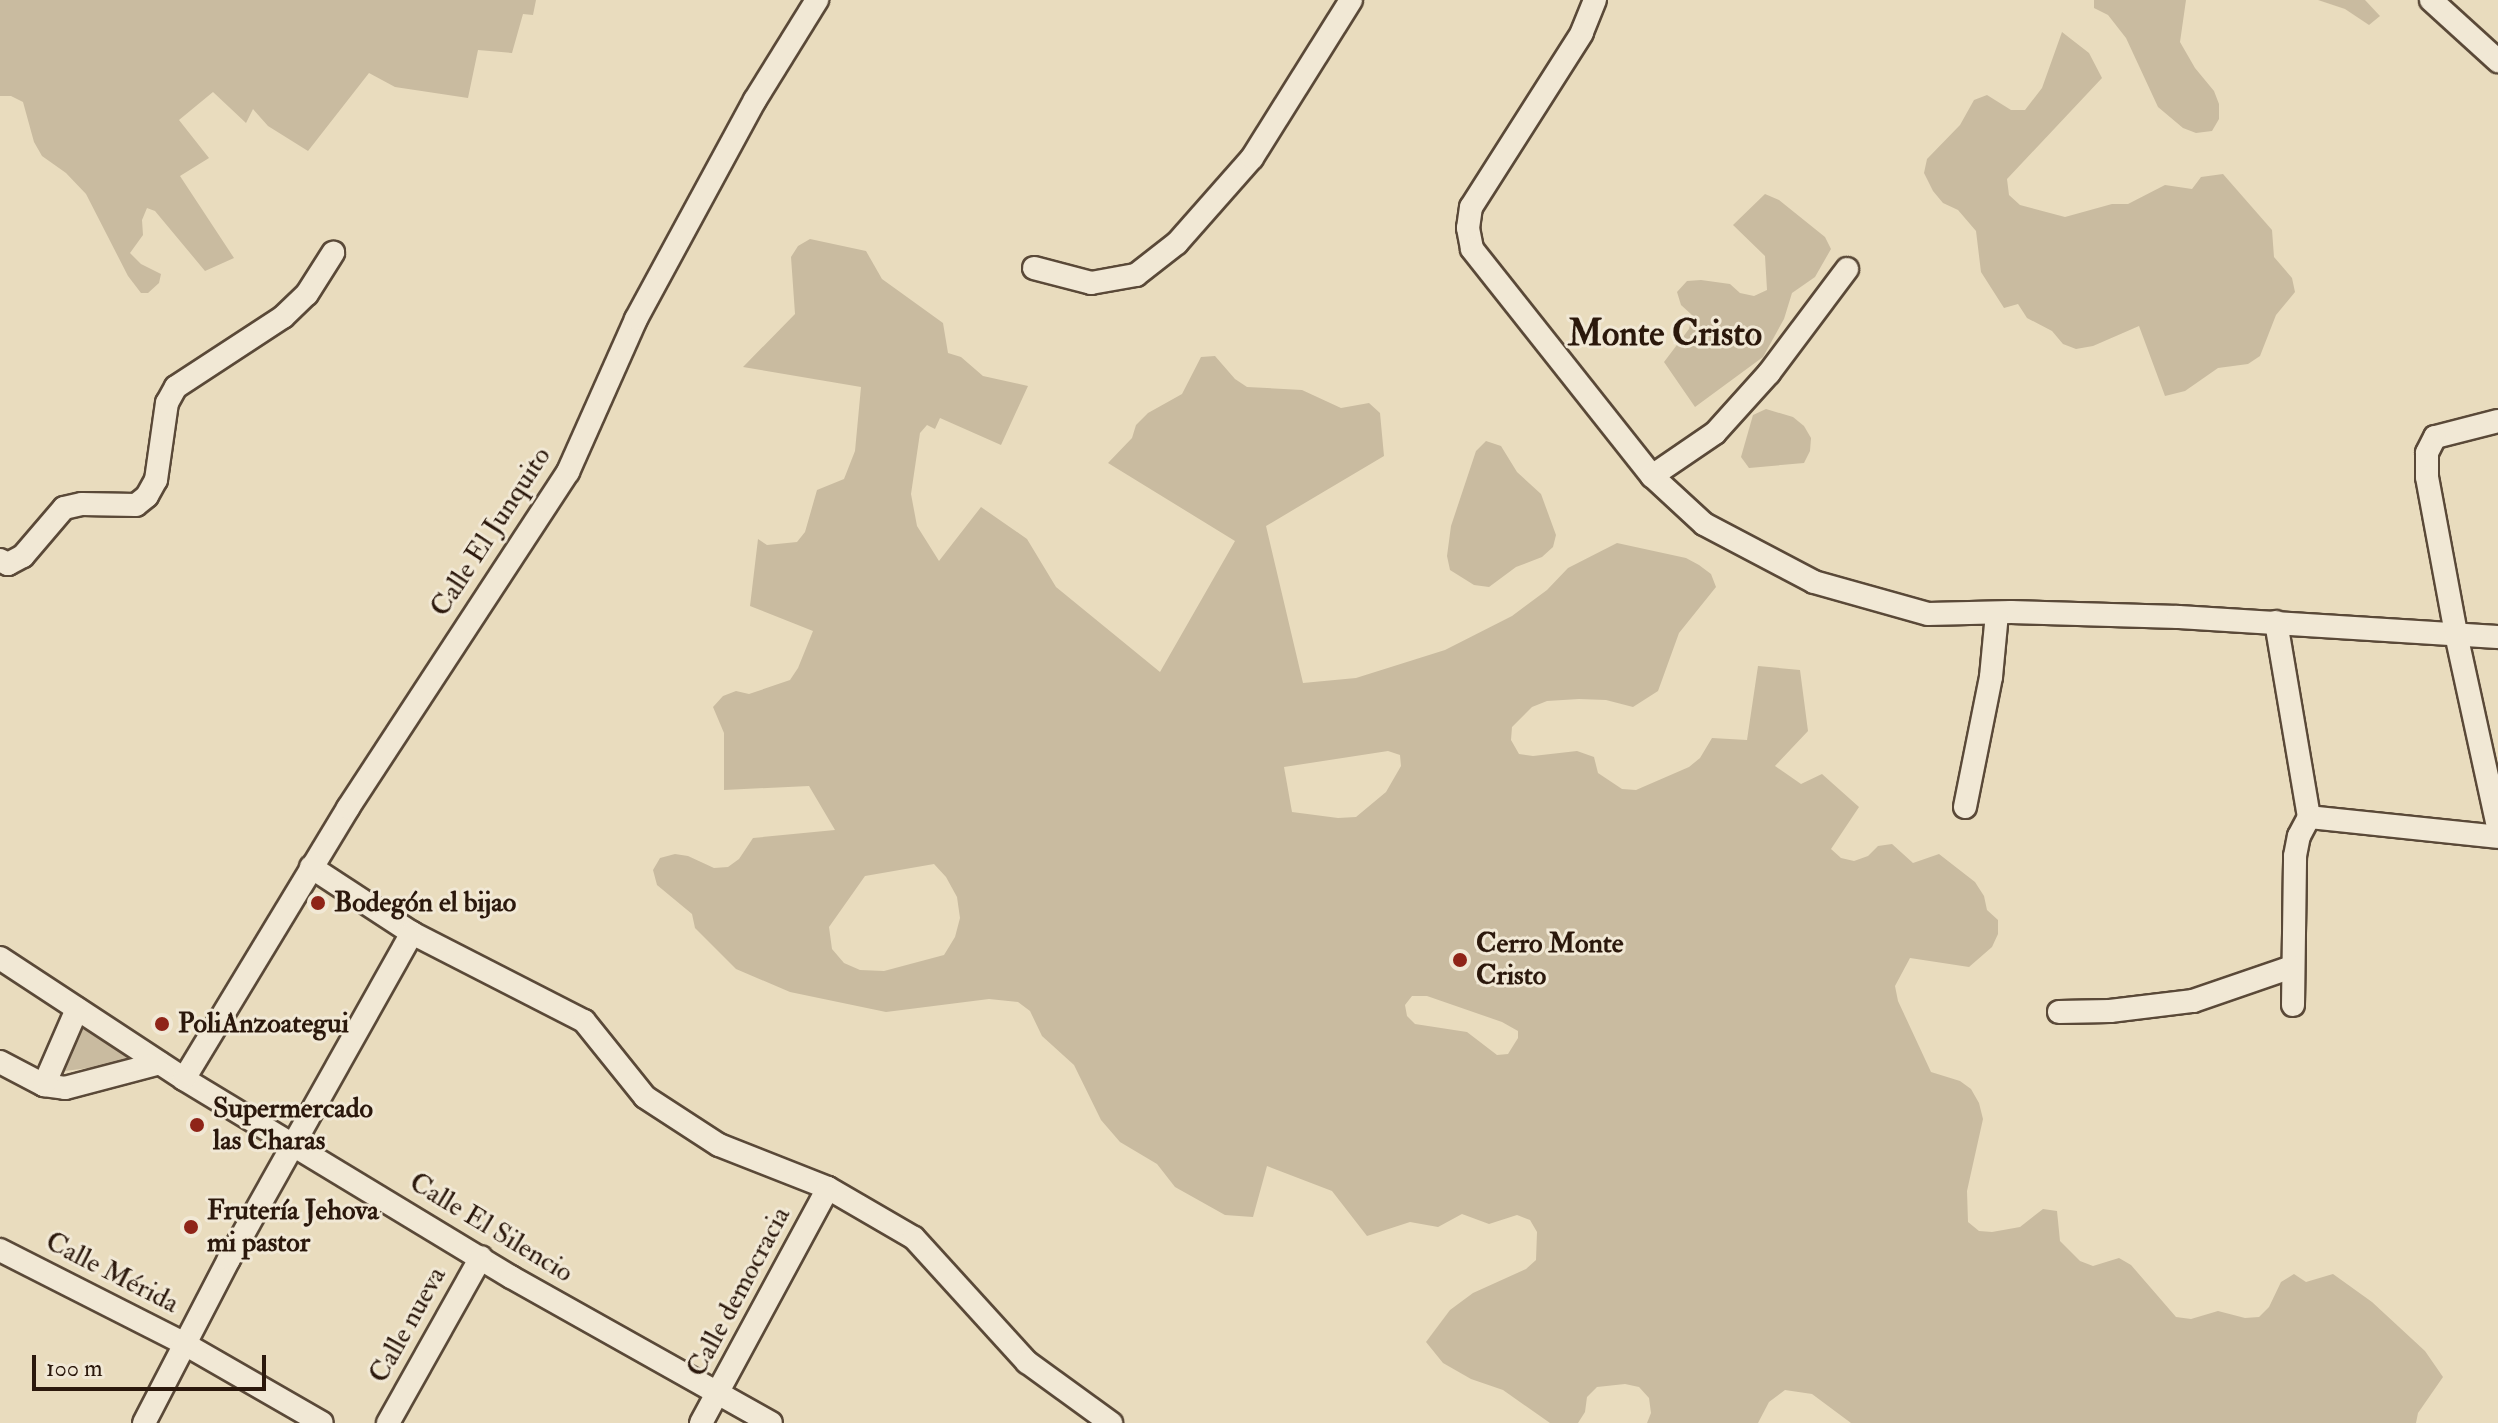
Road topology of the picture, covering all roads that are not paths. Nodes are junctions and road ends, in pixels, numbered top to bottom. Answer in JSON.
{"nodes":[{"id":1,"x":817,"y":0,"type":"edge"},
{"id":2,"x":1351,"y":0,"type":"edge"},
{"id":3,"x":1595,"y":0,"type":"edge"},
{"id":4,"x":2431,"y":0,"type":"edge"},
{"id":5,"x":2498,"y":61,"type":"edge"},
{"id":6,"x":333,"y":253,"type":"dead end"},
{"id":7,"x":1034,"y":268,"type":"dead end"},
{"id":8,"x":1847,"y":269,"type":"dead end"},
{"id":9,"x":2498,"y":421,"type":"edge"},
{"id":10,"x":1652,"y":476,"type":"junction"},
{"id":11,"x":0,"y":560,"type":"edge"},
{"id":12,"x":1997,"y":613,"type":"junction"},
{"id":13,"x":2276,"y":622,"type":"junction"},
{"id":14,"x":2456,"y":634,"type":"junction"},
{"id":15,"x":2498,"y":637,"type":"edge"},
{"id":16,"x":1965,"y":807,"type":"dead end"},
{"id":17,"x":2309,"y":817,"type":"junction"},
{"id":18,"x":2498,"y":827,"type":"edge"},
{"id":19,"x":2498,"y":837,"type":"edge"},
{"id":20,"x":311,"y":867,"type":"junction"},
{"id":21,"x":412,"y":933,"type":"junction"},
{"id":22,"x":0,"y":958,"type":"edge"},
{"id":23,"x":2292,"y":967,"type":"junction"},
{"id":24,"x":2293,"y":1005,"type":"dead end"},
{"id":25,"x":77,"y":1009,"type":"junction"},
{"id":26,"x":2059,"y":1012,"type":"dead end"},
{"id":27,"x":0,"y":1062,"type":"edge"},
{"id":28,"x":160,"y":1063,"type":"junction"},
{"id":29,"x":184,"y":1079,"type":"junction"},
{"id":30,"x":44,"y":1085,"type":"junction"},
{"id":31,"x":293,"y":1144,"type":"junction"},
{"id":32,"x":828,"y":1188,"type":"junction"},
{"id":33,"x":0,"y":1250,"type":"edge"},
{"id":34,"x":481,"y":1257,"type":"junction"},
{"id":35,"x":183,"y":1343,"type":"junction"},
{"id":36,"x":719,"y":1393,"type":"junction"},
{"id":37,"x":144,"y":1423,"type":"edge"},
{"id":38,"x":322,"y":1423,"type":"edge"},
{"id":39,"x":388,"y":1423,"type":"edge"},
{"id":40,"x":701,"y":1423,"type":"edge"},
{"id":41,"x":771,"y":1423,"type":"edge"},
{"id":42,"x":1111,"y":1423,"type":"edge"}],
"edges":[{"from":1,"to":20,"type":"street","name":"Calle El Junquito"},
{"from":2,"to":7,"type":"street"},
{"from":3,"to":10,"type":"street"},
{"from":4,"to":5,"type":"street"},
{"from":6,"to":11,"type":"street"},
{"from":8,"to":10,"type":"street"},
{"from":9,"to":14,"type":"street"},
{"from":10,"to":12,"type":"street"},
{"from":12,"to":13,"type":"street"},
{"from":12,"to":16,"type":"street"},
{"from":13,"to":14,"type":"street"},
{"from":13,"to":17,"type":"street"},
{"from":14,"to":15,"type":"street"},
{"from":14,"to":18,"type":"street"},
{"from":17,"to":19,"type":"street"},
{"from":17,"to":23,"type":"street"},
{"from":20,"to":21,"type":"street"},
{"from":20,"to":29,"type":"street","name":"Calle El Junquito"},
{"from":21,"to":31,"type":"street"},
{"from":21,"to":32,"type":"street"},
{"from":22,"to":25,"type":"street"},
{"from":23,"to":24,"type":"street"},
{"from":23,"to":26,"type":"street"},
{"from":25,"to":28,"type":"street"},
{"from":25,"to":30,"type":"street"},
{"from":27,"to":30,"type":"street"},
{"from":28,"to":29,"type":"street"},
{"from":28,"to":30,"type":"street"},
{"from":29,"to":31,"type":"street","name":"Calle El Silencio"},
{"from":31,"to":34,"type":"street","name":"Calle El Silencio"},
{"from":31,"to":35,"type":"street"},
{"from":32,"to":36,"type":"street","name":"Calle democracia"},
{"from":32,"to":42,"type":"street"},
{"from":33,"to":35,"type":"street","name":"Calle Mérida"},
{"from":34,"to":36,"type":"street","name":"Calle El Silencio"},
{"from":34,"to":39,"type":"street","name":"Calle nueva"},
{"from":35,"to":37,"type":"street"},
{"from":35,"to":38,"type":"street","name":"Calle Mérida"},
{"from":36,"to":40,"type":"street","name":"Calle democracia"},
{"from":36,"to":41,"type":"street","name":"Calle El Silencio"}]}
